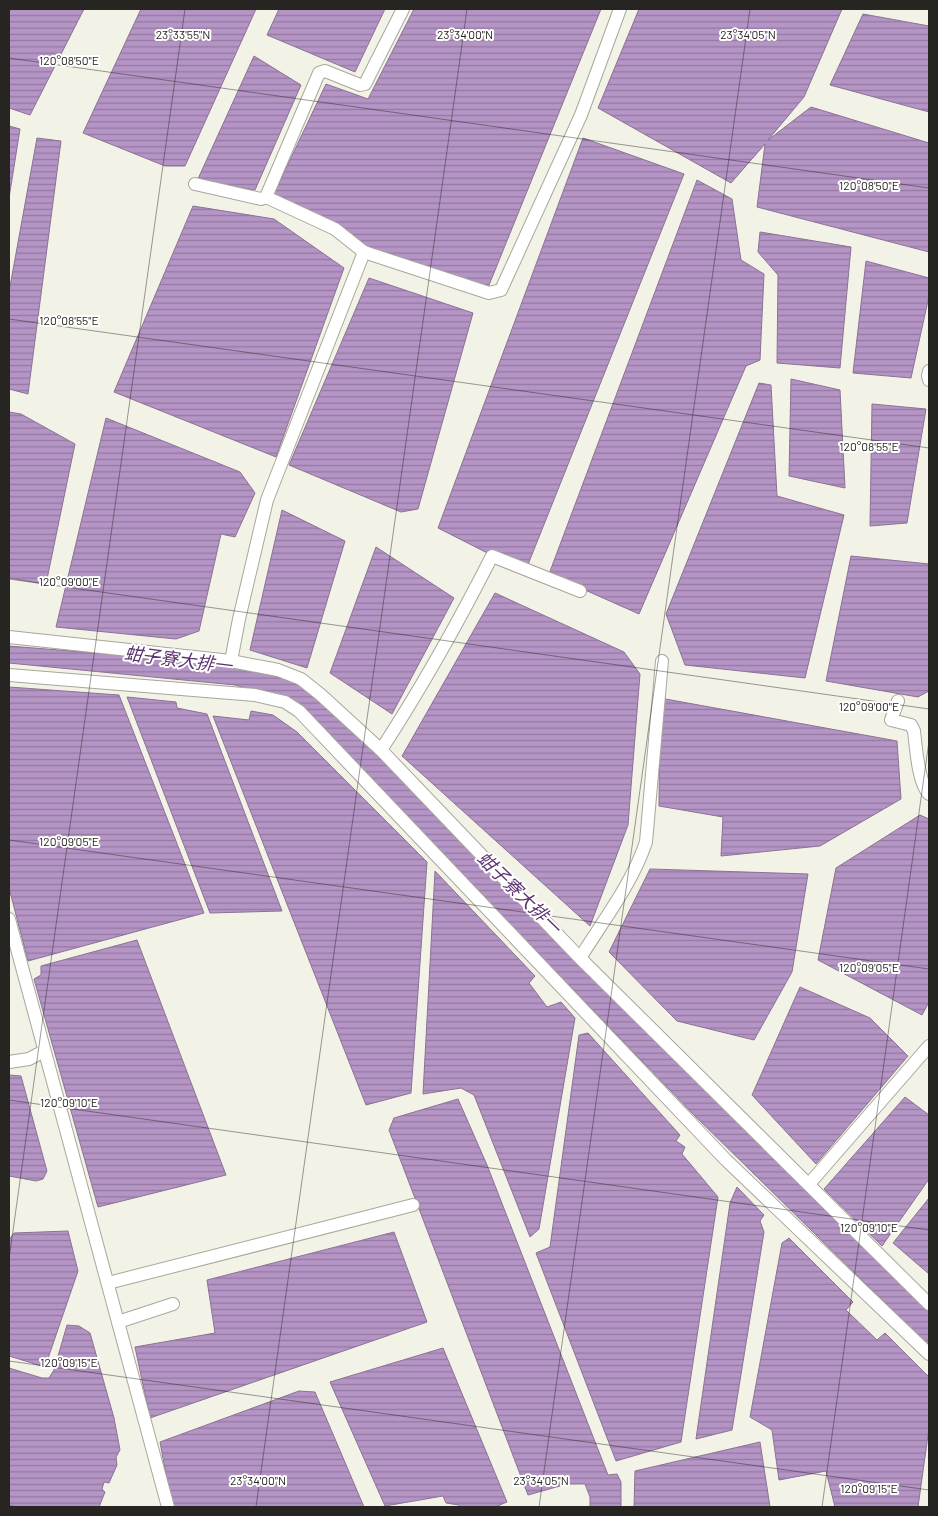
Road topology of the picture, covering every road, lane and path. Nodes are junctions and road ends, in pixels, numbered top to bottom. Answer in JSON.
{"nodes":[{"id":1,"x":403,"y":9,"type":"edge"},
{"id":2,"x":620,"y":9,"type":"edge"},
{"id":3,"x":195,"y":184,"type":"dead end"},
{"id":4,"x":266,"y":197,"type":"junction"},
{"id":5,"x":364,"y":252,"type":"junction"},
{"id":6,"x":929,"y":371,"type":"edge"},
{"id":7,"x":929,"y":380,"type":"edge"},
{"id":8,"x":580,"y":591,"type":"dead end"},
{"id":9,"x":9,"y":637,"type":"edge"},
{"id":10,"x":232,"y":661,"type":"junction"},
{"id":11,"x":662,"y":661,"type":"dead end"},
{"id":12,"x":9,"y":675,"type":"edge"},
{"id":13,"x":898,"y":701,"type":"dead end"},
{"id":14,"x":381,"y":750,"type":"junction"},
{"id":15,"x":929,"y":794,"type":"edge"},
{"id":16,"x":9,"y":919,"type":"edge"},
{"id":17,"x":580,"y":958,"type":"junction"},
{"id":18,"x":929,"y":1046,"type":"edge"},
{"id":19,"x":44,"y":1051,"type":"junction"},
{"id":20,"x":9,"y":1062,"type":"edge"},
{"id":21,"x":809,"y":1184,"type":"junction"},
{"id":22,"x":413,"y":1205,"type":"dead end"},
{"id":23,"x":108,"y":1283,"type":"junction"},
{"id":24,"x":172,"y":1304,"type":"dead end"},
{"id":25,"x":929,"y":1304,"type":"edge"},
{"id":26,"x":118,"y":1322,"type":"junction"},
{"id":27,"x":929,"y":1354,"type":"edge"},
{"id":28,"x":168,"y":1507,"type":"edge"}],
"edges":[{"from":1,"to":4,"type":"street"},
{"from":2,"to":5,"type":"street"},
{"from":3,"to":4,"type":"street"},
{"from":4,"to":5,"type":"street"},
{"from":5,"to":10,"type":"street"},
{"from":6,"to":7,"type":"street"},
{"from":8,"to":14,"type":"street"},
{"from":9,"to":10,"type":"street"},
{"from":10,"to":14,"type":"street"},
{"from":11,"to":17,"type":"street"},
{"from":12,"to":27,"type":"street"},
{"from":13,"to":15,"type":"street"},
{"from":14,"to":17,"type":"street"},
{"from":16,"to":19,"type":"street"},
{"from":17,"to":21,"type":"street"},
{"from":18,"to":21,"type":"street"},
{"from":19,"to":20,"type":"street"},
{"from":19,"to":23,"type":"street"},
{"from":21,"to":25,"type":"street"},
{"from":22,"to":23,"type":"street"},
{"from":23,"to":26,"type":"street"},
{"from":24,"to":26,"type":"street"},
{"from":26,"to":28,"type":"street"}]}
